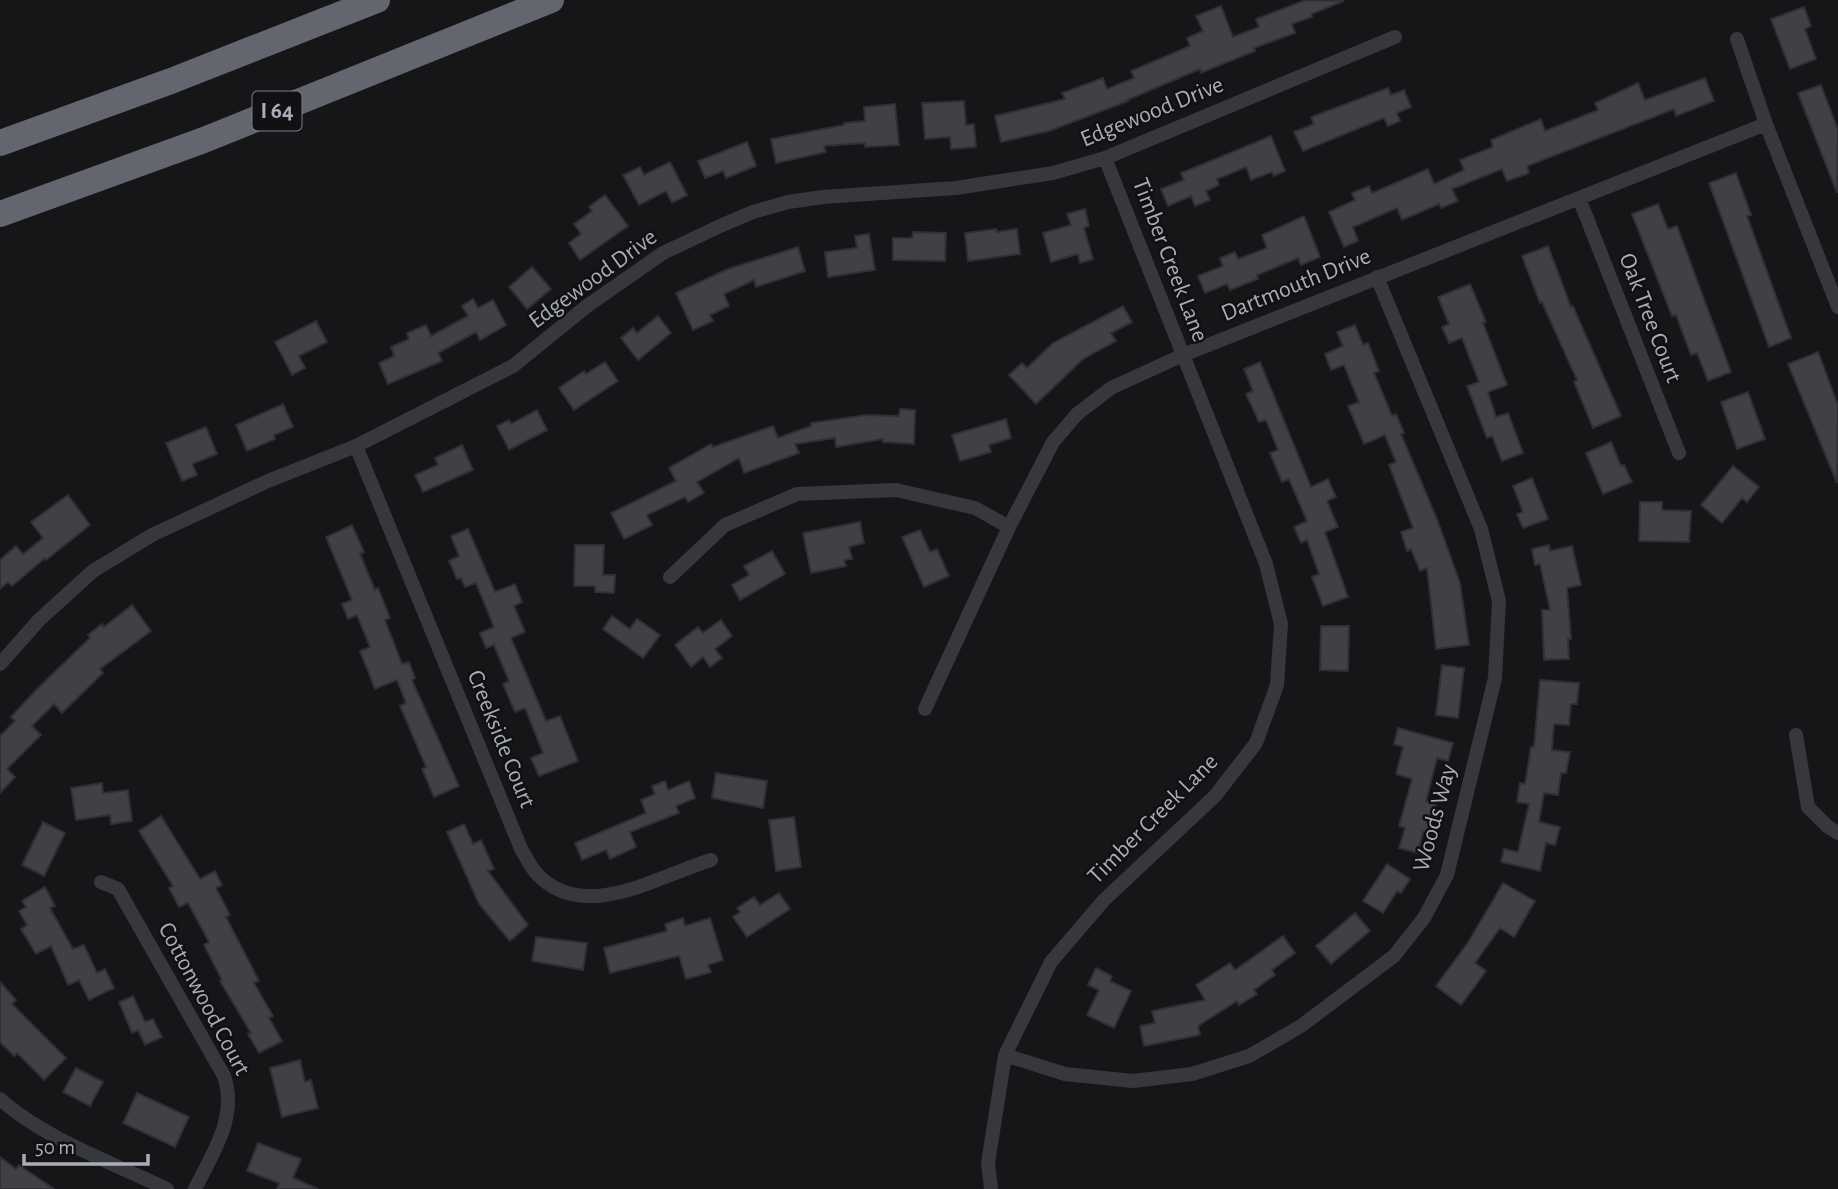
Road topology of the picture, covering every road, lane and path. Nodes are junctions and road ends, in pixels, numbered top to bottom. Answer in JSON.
{"nodes":[{"id":1,"x":361,"y":0,"type":"edge"},
{"id":2,"x":377,"y":0,"type":"edge"},
{"id":3,"x":551,"y":0,"type":"edge"},
{"id":4,"x":325,"y":21,"type":"junction"},
{"id":5,"x":1395,"y":37,"type":"dead end"},
{"id":6,"x":1737,"y":39,"type":"dead end"},
{"id":7,"x":1766,"y":124,"type":"junction"},
{"id":8,"x":0,"y":143,"type":"edge"},
{"id":9,"x":1105,"y":158,"type":"junction"},
{"id":10,"x":1579,"y":198,"type":"junction"},
{"id":11,"x":0,"y":214,"type":"edge"},
{"id":12,"x":1377,"y":277,"type":"junction"},
{"id":13,"x":1838,"y":307,"type":"edge"},
{"id":14,"x":1183,"y":355,"type":"junction"},
{"id":15,"x":356,"y":446,"type":"junction"},
{"id":16,"x":1679,"y":453,"type":"dead end"},
{"id":17,"x":1009,"y":527,"type":"junction"},
{"id":18,"x":670,"y":577,"type":"dead end"},
{"id":19,"x":0,"y":664,"type":"edge"},
{"id":20,"x":926,"y":709,"type":"dead end"},
{"id":21,"x":1797,"y":734,"type":"dead end"},
{"id":22,"x":1838,"y":833,"type":"edge"},
{"id":23,"x":711,"y":860,"type":"dead end"},
{"id":24,"x":101,"y":882,"type":"dead end"},
{"id":25,"x":1005,"y":1055,"type":"junction"},
{"id":26,"x":0,"y":1099,"type":"edge"},
{"id":27,"x":167,"y":1189,"type":"edge"},
{"id":28,"x":195,"y":1189,"type":"edge"},
{"id":29,"x":991,"y":1189,"type":"edge"}],
"edges":[{"from":1,"to":4,"type":"highway"},
{"from":2,"to":4,"type":"highway"},
{"from":3,"to":11,"type":"highway","number":"I 64"},
{"from":4,"to":8,"type":"highway"},
{"from":5,"to":9,"type":"street","name":"Edgewood Drive"},
{"from":6,"to":7,"type":"street"},
{"from":7,"to":10,"type":"street","name":"Dartmouth Drive"},
{"from":7,"to":13,"type":"street"},
{"from":9,"to":14,"type":"street","name":"Timber Creek Lane"},
{"from":9,"to":15,"type":"street","name":"Edgewood Drive"},
{"from":10,"to":12,"type":"street","name":"Dartmouth Drive"},
{"from":10,"to":16,"type":"street","name":"Oak Tree Court"},
{"from":12,"to":14,"type":"street","name":"Dartmouth Drive"},
{"from":12,"to":25,"type":"street","name":"Woods Way"},
{"from":14,"to":17,"type":"street","name":"Dartmouth Drive"},
{"from":14,"to":25,"type":"street","name":"Timber Creek Lane"},
{"from":15,"to":19,"type":"street","name":"Edgewood Drive"},
{"from":15,"to":23,"type":"street","name":"Creekside Court"},
{"from":17,"to":18,"type":"street"},
{"from":17,"to":20,"type":"street","name":"Dartmouth Drive"},
{"from":21,"to":22,"type":"street"},
{"from":24,"to":28,"type":"street","name":"Cottonwood Court"},
{"from":25,"to":29,"type":"street","name":"Timber Creek Lane"},
{"from":26,"to":27,"type":"street"}]}
